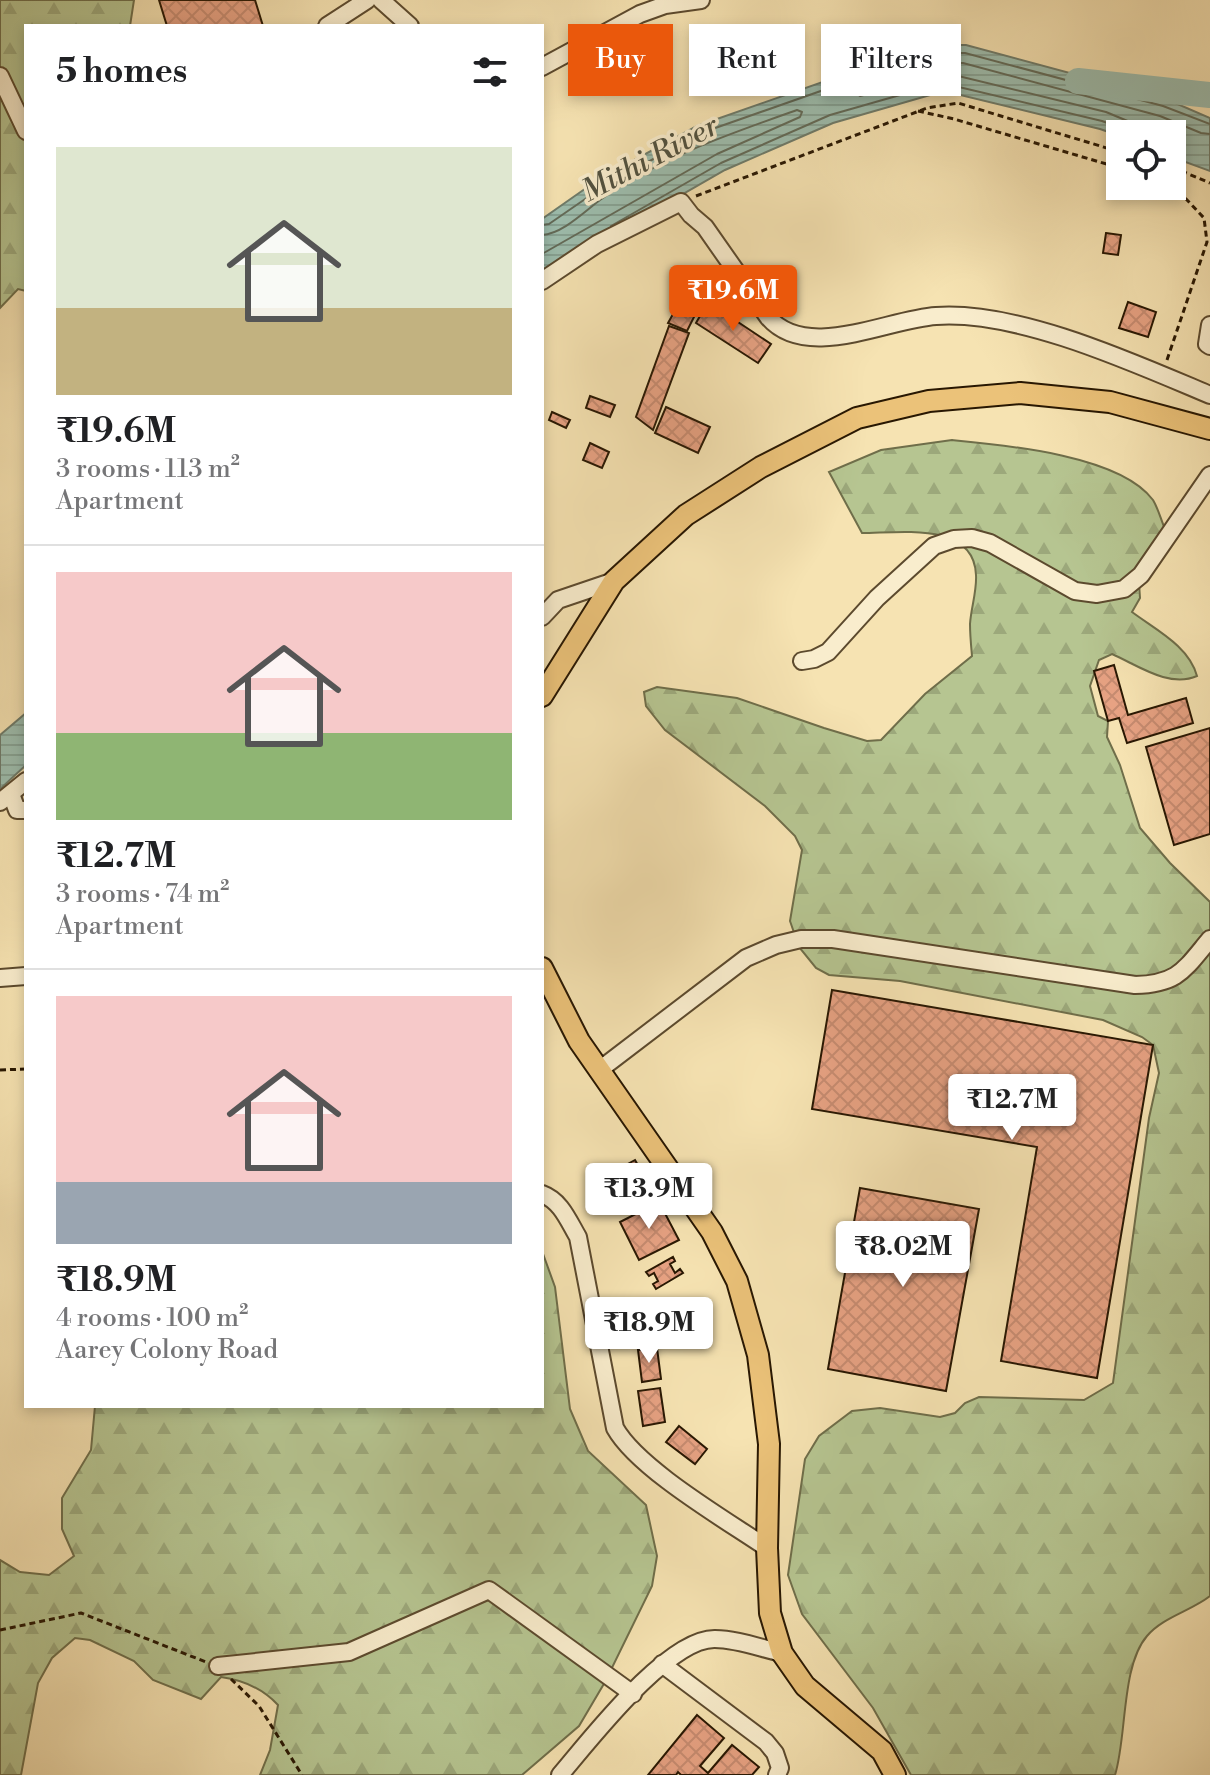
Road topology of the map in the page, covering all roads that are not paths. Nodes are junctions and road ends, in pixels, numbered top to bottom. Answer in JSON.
{"nodes":[{"id":1,"x":367,"y":0,"type":"edge"},
{"id":2,"x":381,"y":0,"type":"edge"},
{"id":3,"x":701,"y":0,"type":"edge"},
{"id":4,"x":330,"y":24,"type":"edge"},
{"id":5,"x":408,"y":24,"type":"edge"},
{"id":6,"x":544,"y":67,"type":"edge"},
{"id":7,"x":0,"y":76,"type":"edge"},
{"id":8,"x":24,"y":127,"type":"edge"},
{"id":9,"x":544,"y":280,"type":"edge"},
{"id":10,"x":1210,"y":325,"type":"edge"},
{"id":11,"x":1210,"y":346,"type":"edge"},
{"id":12,"x":1210,"y":395,"type":"edge"},
{"id":13,"x":1210,"y":429,"type":"edge"},
{"id":14,"x":1210,"y":475,"type":"edge"},
{"id":15,"x":614,"y":581,"type":"junction"},
{"id":16,"x":544,"y":615,"type":"edge"},
{"id":17,"x":802,"y":661,"type":"dead end"},
{"id":18,"x":544,"y":693,"type":"edge"},
{"id":19,"x":24,"y":783,"type":"edge"},
{"id":20,"x":6,"y":798,"type":"edge"},
{"id":21,"x":24,"y":810,"type":"edge"},
{"id":22,"x":1210,"y":939,"type":"edge"},
{"id":23,"x":544,"y":972,"type":"edge"},
{"id":24,"x":24,"y":976,"type":"edge"},
{"id":25,"x":0,"y":978,"type":"edge"},
{"id":26,"x":598,"y":1071,"type":"junction"},
{"id":27,"x":544,"y":1195,"type":"edge"},
{"id":28,"x":767,"y":1548,"type":"junction"},
{"id":29,"x":782,"y":1653,"type":"junction"},
{"id":30,"x":662,"y":1664,"type":"junction"},
{"id":31,"x":218,"y":1666,"type":"road end"},
{"id":32,"x":633,"y":1694,"type":"junction"},
{"id":33,"x":560,"y":1775,"type":"edge"},
{"id":34,"x":777,"y":1775,"type":"edge"},
{"id":35,"x":895,"y":1775,"type":"edge"}],
"edges":[{"from":1,"to":4,"type":"street"},
{"from":2,"to":5,"type":"street"},
{"from":3,"to":6,"type":"street"},
{"from":7,"to":8,"type":"street"},
{"from":9,"to":12,"type":"street"},
{"from":10,"to":11,"type":"street"},
{"from":13,"to":15,"type":"main road"},
{"from":14,"to":17,"type":"street"},
{"from":15,"to":16,"type":"street"},
{"from":15,"to":18,"type":"main road"},
{"from":19,"to":20,"type":"street"},
{"from":20,"to":21,"type":"street"},
{"from":22,"to":26,"type":"street"},
{"from":23,"to":26,"type":"main road"},
{"from":24,"to":25,"type":"street"},
{"from":26,"to":28,"type":"main road"},
{"from":27,"to":28,"type":"street"},
{"from":28,"to":29,"type":"main road"},
{"from":29,"to":30,"type":"street"},
{"from":29,"to":35,"type":"main road"},
{"from":30,"to":32,"type":"street"},
{"from":30,"to":34,"type":"street"},
{"from":31,"to":32,"type":"street"},
{"from":32,"to":33,"type":"street"}]}
